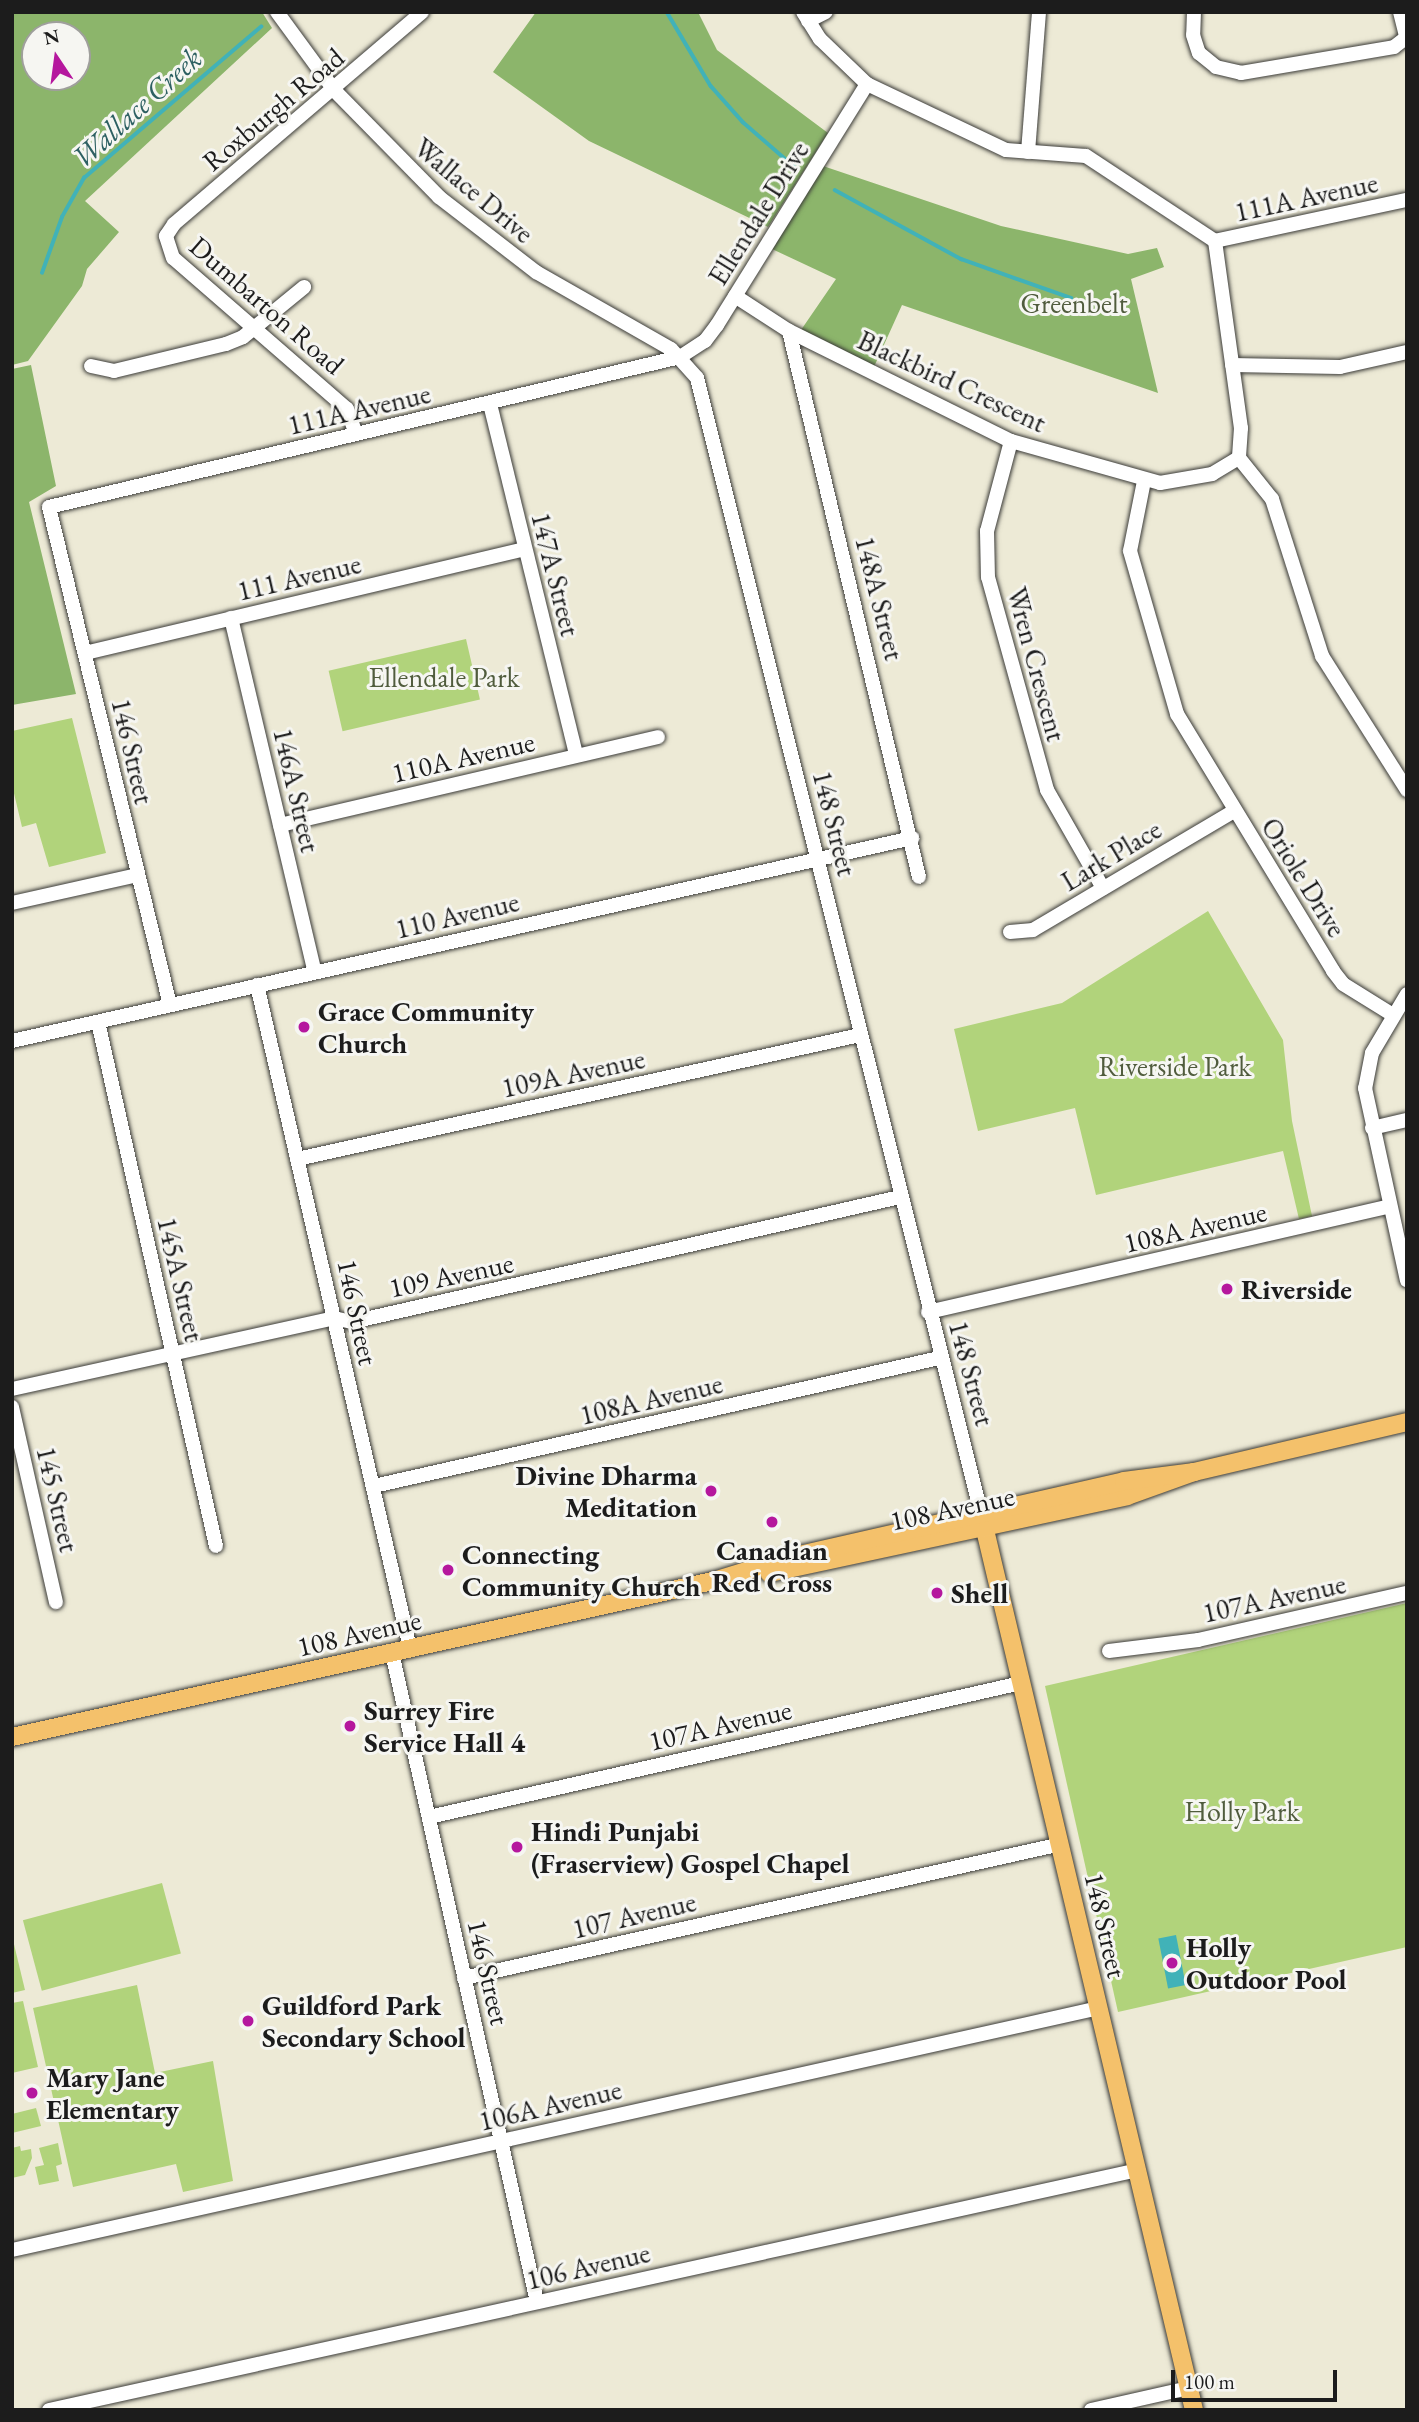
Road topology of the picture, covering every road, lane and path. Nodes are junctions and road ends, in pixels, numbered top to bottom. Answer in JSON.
{"nodes":[{"id":1,"x":277,"y":12,"type":"edge"},
{"id":2,"x":422,"y":12,"type":"edge"},
{"id":3,"x":826,"y":12,"type":"edge"},
{"id":4,"x":1039,"y":12,"type":"edge"},
{"id":5,"x":1194,"y":12,"type":"edge"},
{"id":6,"x":1400,"y":12,"type":"edge"},
{"id":7,"x":806,"y":17,"type":"edge"},
{"id":8,"x":1407,"y":38,"type":"edge"},
{"id":9,"x":867,"y":84,"type":"junction"},
{"id":10,"x":334,"y":90,"type":"junction"},
{"id":11,"x":1028,"y":152,"type":"junction"},
{"id":12,"x":1407,"y":201,"type":"edge"},
{"id":13,"x":1215,"y":241,"type":"junction"},
{"id":14,"x":166,"y":248,"type":"joint"},
{"id":15,"x":304,"y":287,"type":"dead end"},
{"id":16,"x":735,"y":296,"type":"junction"},
{"id":17,"x":255,"y":327,"type":"junction"},
{"id":18,"x":789,"y":331,"type":"junction"},
{"id":19,"x":1406,"y":357,"type":"edge"},
{"id":20,"x":680,"y":358,"type":"junction"},
{"id":21,"x":1232,"y":365,"type":"junction"},
{"id":22,"x":91,"y":366,"type":"dead end"},
{"id":23,"x":490,"y":404,"type":"junction"},
{"id":24,"x":356,"y":434,"type":"junction"},
{"id":25,"x":1011,"y":441,"type":"junction"},
{"id":26,"x":1239,"y":458,"type":"junction"},
{"id":27,"x":1144,"y":481,"type":"junction"},
{"id":28,"x":50,"y":507,"type":"joint"},
{"id":29,"x":524,"y":549,"type":"junction"},
{"id":30,"x":231,"y":618,"type":"junction"},
{"id":31,"x":85,"y":653,"type":"junction"},
{"id":32,"x":658,"y":737,"type":"dead end"},
{"id":33,"x":576,"y":755,"type":"junction"},
{"id":34,"x":1407,"y":790,"type":"edge"},
{"id":35,"x":1234,"y":811,"type":"junction"},
{"id":36,"x":280,"y":825,"type":"junction"},
{"id":37,"x":912,"y":838,"type":"junction"},
{"id":38,"x":817,"y":858,"type":"junction"},
{"id":39,"x":137,"y":875,"type":"junction"},
{"id":40,"x":919,"y":877,"type":"dead end"},
{"id":41,"x":1103,"y":888,"type":"junction"},
{"id":42,"x":12,"y":903,"type":"edge"},
{"id":43,"x":1010,"y":932,"type":"dead end"},
{"id":44,"x":315,"y":972,"type":"junction"},
{"id":45,"x":257,"y":985,"type":"junction"},
{"id":46,"x":1407,"y":994,"type":"edge"},
{"id":47,"x":170,"y":1005,"type":"junction"},
{"id":48,"x":1393,"y":1015,"type":"junction"},
{"id":49,"x":98,"y":1022,"type":"junction"},
{"id":50,"x":860,"y":1035,"type":"junction"},
{"id":51,"x":12,"y":1041,"type":"edge"},
{"id":52,"x":1407,"y":1120,"type":"edge"},
{"id":53,"x":1372,"y":1128,"type":"junction"},
{"id":54,"x":297,"y":1158,"type":"junction"},
{"id":55,"x":900,"y":1197,"type":"junction"},
{"id":56,"x":1390,"y":1206,"type":"junction"},
{"id":57,"x":1407,"y":1280,"type":"edge"},
{"id":58,"x":928,"y":1312,"type":"junction"},
{"id":59,"x":334,"y":1318,"type":"junction"},
{"id":60,"x":173,"y":1353,"type":"junction"},
{"id":61,"x":939,"y":1358,"type":"junction"},
{"id":62,"x":12,"y":1389,"type":"edge"},
{"id":63,"x":12,"y":1407,"type":"edge"},
{"id":64,"x":1407,"y":1422,"type":"edge"},
{"id":65,"x":374,"y":1486,"type":"junction"},
{"id":66,"x":983,"y":1521,"type":"junction"},
{"id":67,"x":216,"y":1546,"type":"dead end"},
{"id":68,"x":1407,"y":1593,"type":"edge"},
{"id":69,"x":56,"y":1602,"type":"dead end"},
{"id":70,"x":410,"y":1648,"type":"junction"},
{"id":71,"x":1109,"y":1651,"type":"dead end"},
{"id":72,"x":392,"y":1653,"type":"junction"},
{"id":73,"x":1021,"y":1683,"type":"junction"},
{"id":74,"x":12,"y":1737,"type":"edge"},
{"id":75,"x":429,"y":1816,"type":"junction"},
{"id":76,"x":1060,"y":1844,"type":"junction"},
{"id":77,"x":464,"y":1978,"type":"junction"},
{"id":78,"x":1099,"y":2008,"type":"junction"},
{"id":79,"x":501,"y":2141,"type":"junction"},
{"id":80,"x":1138,"y":2170,"type":"junction"},
{"id":81,"x":12,"y":2250,"type":"edge"},
{"id":82,"x":537,"y":2302,"type":"junction"},
{"id":83,"x":1189,"y":2388,"type":"junction"},
{"id":84,"x":49,"y":2410,"type":"edge"},
{"id":85,"x":1091,"y":2410,"type":"edge"},
{"id":86,"x":1194,"y":2410,"type":"edge"}],
"edges":[{"from":1,"to":10,"type":"street","name":"Wallace Drive"},
{"from":2,"to":10,"type":"street","name":"Roxburgh Road"},
{"from":3,"to":7,"type":"street"},
{"from":4,"to":11,"type":"street"},
{"from":5,"to":8,"type":"street"},
{"from":6,"to":8,"type":"street"},
{"from":7,"to":9,"type":"street"},
{"from":9,"to":11,"type":"street"},
{"from":9,"to":16,"type":"street","name":"Ellendale Drive"},
{"from":10,"to":14,"type":"street","name":"Roxburgh Road"},
{"from":10,"to":20,"type":"street","name":"Wallace Drive"},
{"from":11,"to":13,"type":"street"},
{"from":12,"to":13,"type":"street","name":"111A Avenue"},
{"from":13,"to":21,"type":"street"},
{"from":14,"to":17,"type":"street","name":"Dumbarton Road"},
{"from":15,"to":17,"type":"street"},
{"from":16,"to":18,"type":"street","name":"Blackbird Crescent"},
{"from":16,"to":20,"type":"street","name":"Ellendale Drive"},
{"from":17,"to":22,"type":"street"},
{"from":17,"to":24,"type":"street","name":"Dumbarton Road"},
{"from":18,"to":25,"type":"street","name":"Blackbird Crescent"},
{"from":18,"to":37,"type":"street","name":"148A Street"},
{"from":19,"to":21,"type":"street"},
{"from":20,"to":23,"type":"street","name":"111A Avenue"},
{"from":20,"to":38,"type":"street","name":"148 Street"},
{"from":21,"to":26,"type":"street"},
{"from":23,"to":24,"type":"street","name":"111A Avenue"},
{"from":23,"to":29,"type":"street","name":"147A Street"},
{"from":24,"to":28,"type":"street","name":"111A Avenue"},
{"from":25,"to":27,"type":"street","name":"Blackbird Crescent"},
{"from":25,"to":41,"type":"street","name":"Wren Crescent"},
{"from":26,"to":27,"type":"street","name":"Blackbird Crescent"},
{"from":26,"to":34,"type":"street"},
{"from":27,"to":35,"type":"street","name":"Oriole Drive"},
{"from":28,"to":31,"type":"street","name":"146 Street"},
{"from":29,"to":30,"type":"street","name":"111 Avenue"},
{"from":29,"to":33,"type":"street","name":"147A Street"},
{"from":30,"to":31,"type":"street","name":"111 Avenue"},
{"from":30,"to":36,"type":"street","name":"146A Street"},
{"from":31,"to":39,"type":"street","name":"146 Street"},
{"from":32,"to":33,"type":"street","name":"110A Avenue"},
{"from":33,"to":36,"type":"street","name":"110A Avenue"},
{"from":35,"to":41,"type":"street","name":"Lark Place"},
{"from":35,"to":48,"type":"street","name":"Oriole Drive"},
{"from":36,"to":44,"type":"street","name":"146A Street"},
{"from":37,"to":38,"type":"street","name":"110 Avenue"},
{"from":37,"to":40,"type":"street","name":"148A Street"},
{"from":38,"to":44,"type":"street","name":"110 Avenue"},
{"from":38,"to":50,"type":"street","name":"148 Street"},
{"from":39,"to":42,"type":"street"},
{"from":39,"to":47,"type":"street","name":"146 Street"},
{"from":41,"to":43,"type":"street","name":"Lark Place"},
{"from":44,"to":45,"type":"street","name":"110 Avenue"},
{"from":45,"to":47,"type":"street","name":"110 Avenue"},
{"from":45,"to":54,"type":"street","name":"146 Street"},
{"from":46,"to":48,"type":"street"},
{"from":47,"to":49,"type":"street","name":"110 Avenue"},
{"from":48,"to":53,"type":"street"},
{"from":49,"to":51,"type":"street","name":"110 Avenue"},
{"from":49,"to":60,"type":"street","name":"145A Street"},
{"from":50,"to":54,"type":"street","name":"109A Avenue"},
{"from":50,"to":55,"type":"street","name":"148 Street"},
{"from":52,"to":53,"type":"street"},
{"from":53,"to":56,"type":"street"},
{"from":54,"to":59,"type":"street","name":"146 Street"},
{"from":55,"to":58,"type":"street","name":"148 Street"},
{"from":55,"to":59,"type":"street","name":"109 Avenue"},
{"from":56,"to":57,"type":"street"},
{"from":56,"to":58,"type":"street","name":"108A Avenue"},
{"from":58,"to":61,"type":"street","name":"148 Street"},
{"from":59,"to":60,"type":"street","name":"109 Avenue"},
{"from":59,"to":65,"type":"street","name":"146 Street"},
{"from":60,"to":62,"type":"street","name":"109 Avenue"},
{"from":60,"to":67,"type":"street","name":"145A Street"},
{"from":61,"to":65,"type":"street","name":"108A Avenue"},
{"from":61,"to":66,"type":"street","name":"148 Street"},
{"from":63,"to":69,"type":"street","name":"145 Street"},
{"from":64,"to":66,"type":"main road","name":"108 Avenue"},
{"from":65,"to":70,"type":"street","name":"146 Street"},
{"from":66,"to":70,"type":"main road","name":"108 Avenue"},
{"from":66,"to":73,"type":"main road","name":"148 Street"},
{"from":68,"to":71,"type":"street","name":"107A Avenue"},
{"from":70,"to":72,"type":"main road","name":"108 Avenue"},
{"from":72,"to":74,"type":"main road","name":"108 Avenue"},
{"from":72,"to":75,"type":"street","name":"146 Street"},
{"from":73,"to":75,"type":"street","name":"107A Avenue"},
{"from":73,"to":76,"type":"main road","name":"148 Street"},
{"from":75,"to":77,"type":"street","name":"146 Street"},
{"from":76,"to":77,"type":"street","name":"107 Avenue"},
{"from":76,"to":78,"type":"main road","name":"148 Street"},
{"from":77,"to":79,"type":"street","name":"146 Street"},
{"from":78,"to":79,"type":"street","name":"106A Avenue"},
{"from":78,"to":80,"type":"main road","name":"148 Street"},
{"from":79,"to":81,"type":"street","name":"106A Avenue"},
{"from":79,"to":82,"type":"street","name":"146 Street"},
{"from":80,"to":82,"type":"street","name":"106 Avenue"},
{"from":80,"to":83,"type":"main road","name":"148 Street"},
{"from":82,"to":84,"type":"street","name":"106 Avenue"},
{"from":83,"to":85,"type":"street"},
{"from":83,"to":86,"type":"main road","name":"148 Street"}]}
